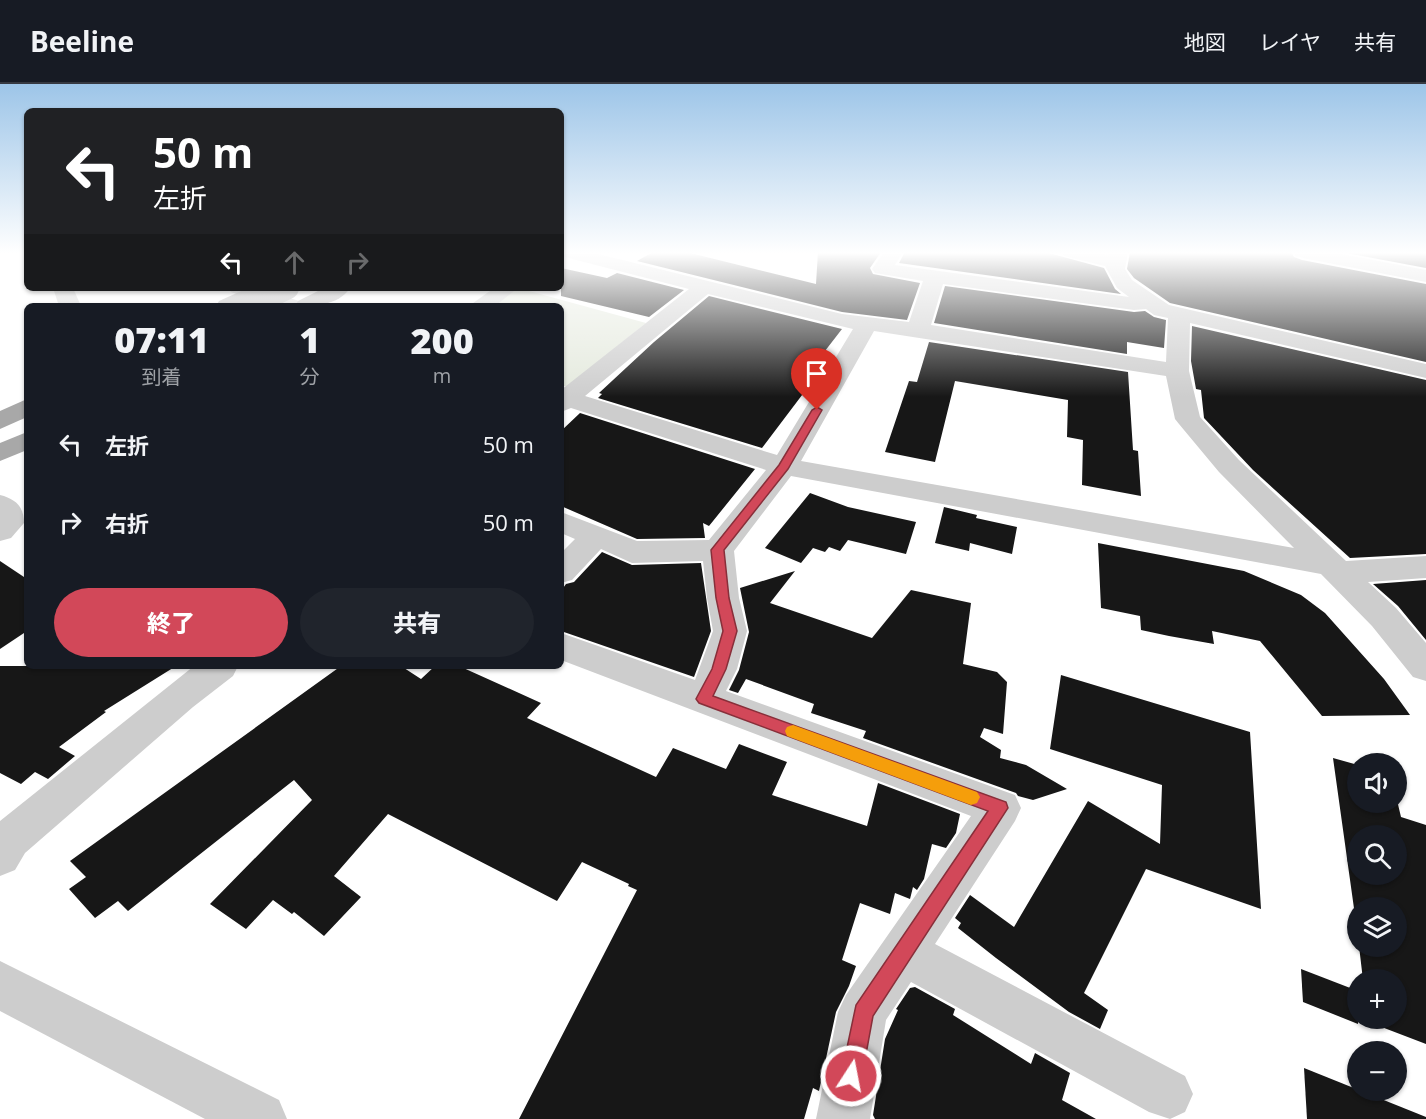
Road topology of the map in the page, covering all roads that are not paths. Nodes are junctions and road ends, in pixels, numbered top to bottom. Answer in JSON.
{"nodes":[{"id":1,"x":687,"y":300,"type":"edge"},
{"id":2,"x":763,"y":300,"type":"edge"},
{"id":3,"x":927,"y":300,"type":"edge"},
{"id":4,"x":1108,"y":300,"type":"edge"},
{"id":5,"x":1148,"y":300,"type":"edge"},
{"id":6,"x":1151,"y":302,"type":"junction"},
{"id":7,"x":1179,"y":315,"type":"junction"},
{"id":8,"x":866,"y":326,"type":"junction"},
{"id":9,"x":918,"y":330,"type":"junction"},
{"id":10,"x":1177,"y":371,"type":"junction"},
{"id":11,"x":1426,"y":371,"type":"edge"},
{"id":12,"x":564,"y":399,"type":"edge"},
{"id":13,"x":564,"y":400,"type":"edge"},
{"id":14,"x":24,"y":408,"type":"edge"},
{"id":15,"x":24,"y":417,"type":"edge"},
{"id":16,"x":0,"y":421,"type":"edge"},
{"id":17,"x":0,"y":429,"type":"edge"},
{"id":18,"x":24,"y":433,"type":"edge"},
{"id":19,"x":24,"y":441,"type":"edge"},
{"id":20,"x":0,"y":445,"type":"edge"},
{"id":21,"x":0,"y":453,"type":"edge"},
{"id":22,"x":784,"y":466,"type":"junction"},
{"id":23,"x":0,"y":504,"type":"edge"},
{"id":24,"x":564,"y":523,"type":"edge"},
{"id":25,"x":0,"y":531,"type":"edge"},
{"id":26,"x":595,"y":536,"type":"junction"},
{"id":27,"x":718,"y":550,"type":"junction"},
{"id":28,"x":1426,"y":567,"type":"edge"},
{"id":29,"x":564,"y":569,"type":"edge"},
{"id":30,"x":1334,"y":569,"type":"junction"},
{"id":31,"x":564,"y":647,"type":"edge"},
{"id":32,"x":1426,"y":667,"type":"edge"},
{"id":33,"x":216,"y":669,"type":"edge"},
{"id":34,"x":704,"y":699,"type":"junction"},
{"id":35,"x":0,"y":856,"type":"edge"},
{"id":36,"x":903,"y":952,"type":"junction"},
{"id":37,"x":0,"y":985,"type":"edge"},
{"id":38,"x":1167,"y":1094,"type":"dead end"},
{"id":39,"x":260,"y":1119,"type":"edge"},
{"id":40,"x":843,"y":1119,"type":"edge"}],
"edges":[{"from":1,"to":12,"type":"street"},
{"from":2,"to":8,"type":"street"},
{"from":3,"to":9,"type":"street"},
{"from":4,"to":6,"type":"street"},
{"from":5,"to":6,"type":"street"},
{"from":6,"to":7,"type":"street"},
{"from":7,"to":10,"type":"street"},
{"from":7,"to":11,"type":"street"},
{"from":8,"to":9,"type":"street"},
{"from":8,"to":22,"type":"street"},
{"from":9,"to":10,"type":"street"},
{"from":10,"to":30,"type":"street"},
{"from":13,"to":22,"type":"street"},
{"from":14,"to":16,"type":"main road"},
{"from":15,"to":17,"type":"main road"},
{"from":18,"to":20,"type":"main road"},
{"from":19,"to":21,"type":"main road"},
{"from":22,"to":27,"type":"street"},
{"from":22,"to":30,"type":"street"},
{"from":23,"to":25,"type":"street"},
{"from":24,"to":26,"type":"street"},
{"from":26,"to":27,"type":"street"},
{"from":26,"to":29,"type":"street"},
{"from":27,"to":34,"type":"street"},
{"from":28,"to":30,"type":"street"},
{"from":30,"to":32,"type":"street"},
{"from":31,"to":34,"type":"street"},
{"from":33,"to":35,"type":"street"},
{"from":34,"to":36,"type":"street"},
{"from":36,"to":38,"type":"street"},
{"from":36,"to":40,"type":"street"},
{"from":37,"to":39,"type":"street"}]}
